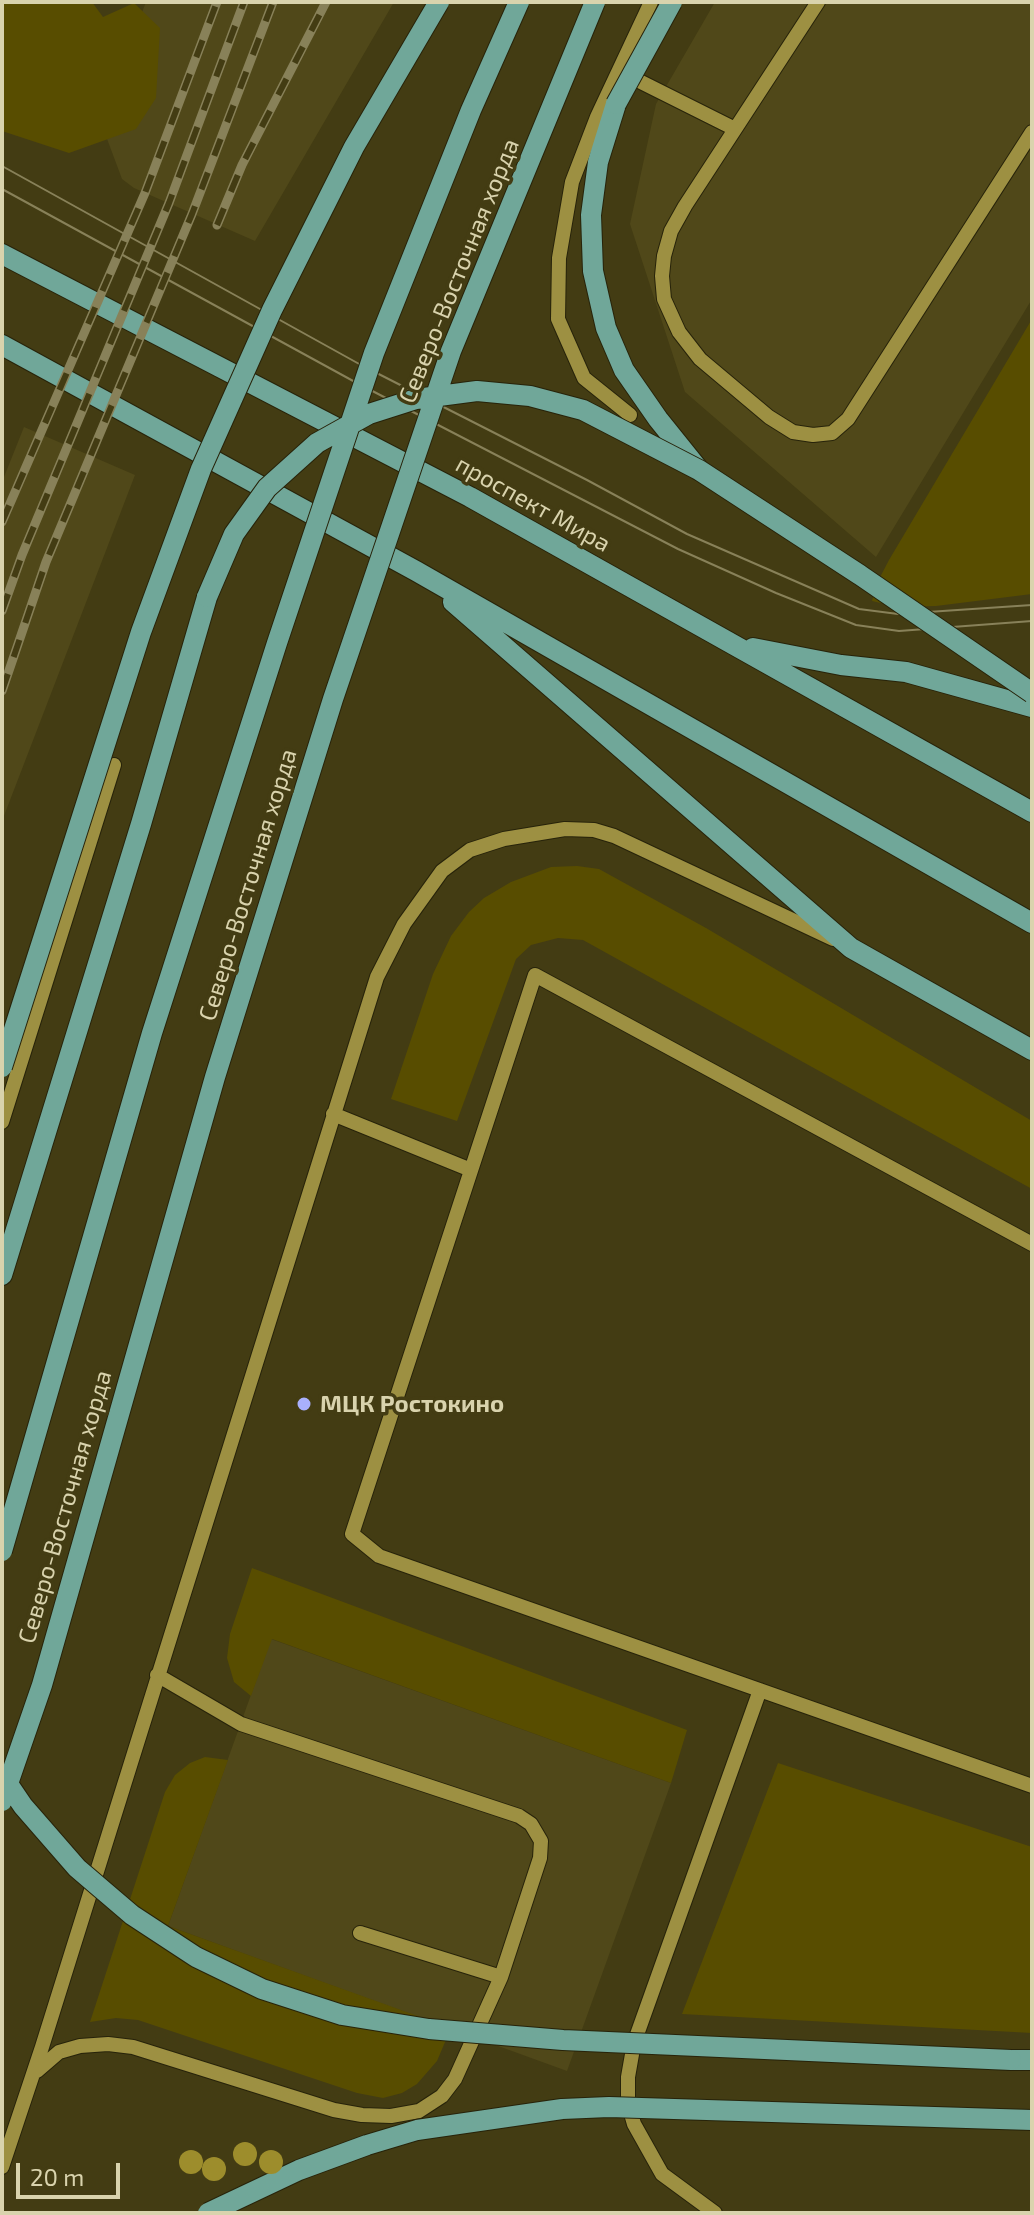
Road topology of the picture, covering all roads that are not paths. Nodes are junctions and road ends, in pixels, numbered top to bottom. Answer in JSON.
{"nodes":[{"id":1,"x":439,"y":2,"type":"edge"},
{"id":2,"x":519,"y":2,"type":"edge"},
{"id":3,"x":595,"y":2,"type":"edge"},
{"id":4,"x":651,"y":2,"type":"edge"},
{"id":5,"x":672,"y":2,"type":"edge"},
{"id":6,"x":818,"y":2,"type":"edge"},
{"id":7,"x":617,"y":71,"type":"junction"},
{"id":8,"x":733,"y":128,"type":"junction"},
{"id":9,"x":1032,"y":132,"type":"edge"},
{"id":10,"x":2,"y":254,"type":"edge"},
{"id":11,"x":2,"y":345,"type":"edge"},
{"id":12,"x":630,"y":415,"type":"dead end"},
{"id":13,"x":699,"y":470,"type":"junction"},
{"id":14,"x":416,"y":571,"type":"junction"},
{"id":15,"x":730,"y":643,"type":"junction"},
{"id":16,"x":1032,"y":693,"type":"edge"},
{"id":17,"x":1032,"y":707,"type":"edge"},
{"id":18,"x":114,"y":765,"type":"dead end"},
{"id":19,"x":1032,"y":812,"type":"edge"},
{"id":20,"x":1032,"y":923,"type":"edge"},
{"id":21,"x":851,"y":948,"type":"junction"},
{"id":22,"x":1032,"y":1050,"type":"edge"},
{"id":23,"x":2,"y":1067,"type":"edge"},
{"id":24,"x":333,"y":1114,"type":"junction"},
{"id":25,"x":2,"y":1122,"type":"edge"},
{"id":26,"x":471,"y":1170,"type":"junction"},
{"id":27,"x":1032,"y":1244,"type":"edge"},
{"id":28,"x":2,"y":1275,"type":"edge"},
{"id":29,"x":2,"y":1551,"type":"edge"},
{"id":30,"x":157,"y":1675,"type":"junction"},
{"id":31,"x":760,"y":1690,"type":"junction"},
{"id":32,"x":2,"y":1774,"type":"edge"},
{"id":33,"x":1032,"y":1786,"type":"edge"},
{"id":34,"x":2,"y":1801,"type":"edge"},
{"id":35,"x":360,"y":1933,"type":"dead end"},
{"id":36,"x":501,"y":1977,"type":"junction"},
{"id":37,"x":1032,"y":2060,"type":"edge"},
{"id":38,"x":34,"y":2074,"type":"junction"},
{"id":39,"x":1032,"y":2120,"type":"edge"},
{"id":40,"x":2,"y":2167,"type":"edge"},
{"id":41,"x":208,"y":2213,"type":"edge"},
{"id":42,"x":715,"y":2213,"type":"edge"}],
"edges":[{"from":1,"to":23,"type":"main road","bridge":true},
{"from":2,"to":29,"type":"main road","name":"Северо-Восточная хорда","bridge":true},
{"from":3,"to":34,"type":"main road","name":"Северо-Восточная хорда","bridge":true},
{"from":4,"to":7,"type":"street"},
{"from":5,"to":13,"type":"main road","bridge":true},
{"from":6,"to":8,"type":"street"},
{"from":7,"to":8,"type":"street"},
{"from":7,"to":12,"type":"street"},
{"from":8,"to":9,"type":"street"},
{"from":10,"to":15,"type":"main road","name":"проспект Мира"},
{"from":11,"to":14,"type":"main road"},
{"from":13,"to":16,"type":"main road","bridge":true},
{"from":13,"to":28,"type":"main road","bridge":true},
{"from":14,"to":20,"type":"main road"},
{"from":14,"to":21,"type":"main road"},
{"from":15,"to":17,"type":"main road"},
{"from":15,"to":19,"type":"main road","name":"проспект Мира"},
{"from":18,"to":25,"type":"street"},
{"from":21,"to":22,"type":"main road"},
{"from":21,"to":24,"type":"street"},
{"from":24,"to":26,"type":"street"},
{"from":24,"to":30,"type":"street"},
{"from":26,"to":27,"type":"street"},
{"from":26,"to":31,"type":"street"},
{"from":30,"to":36,"type":"street"},
{"from":30,"to":38,"type":"street"},
{"from":31,"to":33,"type":"street"},
{"from":31,"to":42,"type":"street"},
{"from":32,"to":37,"type":"main road","bridge":true},
{"from":35,"to":36,"type":"street"},
{"from":36,"to":38,"type":"street"},
{"from":38,"to":40,"type":"street"},
{"from":39,"to":41,"type":"main road","bridge":true}]}
